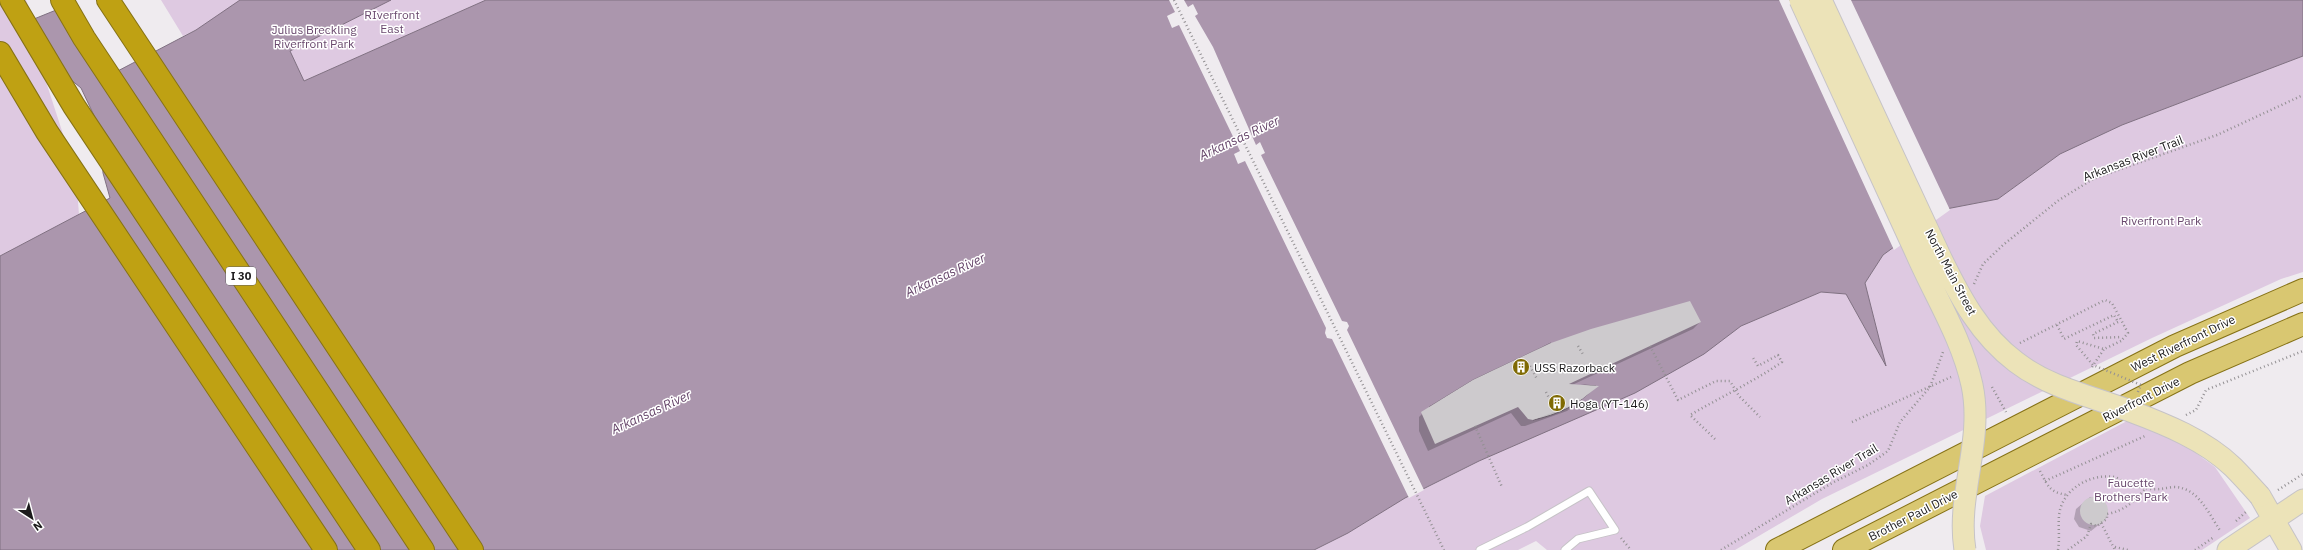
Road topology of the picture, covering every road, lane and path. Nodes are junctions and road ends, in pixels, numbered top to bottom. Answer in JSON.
{"nodes":[{"id":1,"x":10,"y":0,"type":"edge"},
{"id":2,"x":62,"y":0,"type":"edge"},
{"id":3,"x":108,"y":0,"type":"edge"},
{"id":4,"x":1174,"y":0,"type":"edge"},
{"id":5,"x":1800,"y":0,"type":"edge"},
{"id":6,"x":1821,"y":0,"type":"edge"},
{"id":7,"x":0,"y":53,"type":"edge"},
{"id":8,"x":2303,"y":95,"type":"edge"},
{"id":9,"x":1974,"y":286,"type":"dead end"},
{"id":10,"x":2303,"y":290,"type":"edge"},
{"id":11,"x":2121,"y":320,"type":"junction"},
{"id":12,"x":2118,"y":322,"type":"junction"},
{"id":13,"x":2303,"y":324,"type":"edge"},
{"id":14,"x":2057,"y":325,"type":"junction"},
{"id":15,"x":2123,"y":337,"type":"junction"},
{"id":16,"x":1578,"y":346,"type":"dead end"},
{"id":17,"x":1650,"y":346,"type":"dead end"},
{"id":18,"x":2014,"y":346,"type":"dead end"},
{"id":19,"x":2104,"y":349,"type":"junction"},
{"id":20,"x":1944,"y":350,"type":"dead end"},
{"id":21,"x":1584,"y":356,"type":"dead end"},
{"id":22,"x":1752,"y":356,"type":"dead end"},
{"id":23,"x":2093,"y":365,"type":"junction"},
{"id":24,"x":1530,"y":366,"type":"dead end"},
{"id":25,"x":2090,"y":371,"type":"dead end"},
{"id":26,"x":1958,"y":373,"type":"dead end"},
{"id":27,"x":1537,"y":379,"type":"dead end"},
{"id":28,"x":1930,"y":387,"type":"junction"},
{"id":29,"x":1735,"y":388,"type":"junction"},
{"id":30,"x":1546,"y":392,"type":"dead end"},
{"id":31,"x":1548,"y":398,"type":"dead end"},
{"id":32,"x":2135,"y":399,"type":"dead end"},
{"id":33,"x":1760,"y":417,"type":"dead end"},
{"id":34,"x":1852,"y":422,"type":"dead end"},
{"id":35,"x":1475,"y":426,"type":"dead end"},
{"id":36,"x":1715,"y":439,"type":"dead end"},
{"id":37,"x":2040,"y":471,"type":"dead end"},
{"id":38,"x":2303,"y":474,"type":"edge"},
{"id":39,"x":1983,"y":480,"type":"joint"},
{"id":40,"x":1502,"y":487,"type":"dead end"},
{"id":41,"x":2146,"y":488,"type":"junction"},
{"id":42,"x":2067,"y":495,"type":"junction"},
{"id":43,"x":2262,"y":498,"type":"junction"},
{"id":44,"x":2303,"y":500,"type":"edge"},
{"id":45,"x":2274,"y":519,"type":"junction"},
{"id":46,"x":2234,"y":522,"type":"dead end"},
{"id":47,"x":2101,"y":523,"type":"junction"},
{"id":48,"x":2224,"y":541,"type":"edge"},
{"id":49,"x":2115,"y":548,"type":"edge"},
{"id":50,"x":326,"y":550,"type":"edge"},
{"id":51,"x":369,"y":550,"type":"edge"},
{"id":52,"x":423,"y":550,"type":"edge"},
{"id":53,"x":472,"y":550,"type":"edge"},
{"id":54,"x":1444,"y":550,"type":"edge"},
{"id":55,"x":1480,"y":550,"type":"edge"},
{"id":56,"x":1565,"y":550,"type":"edge"},
{"id":57,"x":1721,"y":550,"type":"edge"},
{"id":58,"x":1777,"y":550,"type":"edge"},
{"id":59,"x":1844,"y":550,"type":"edge"},
{"id":60,"x":1965,"y":550,"type":"edge"},
{"id":61,"x":2058,"y":550,"type":"edge"},
{"id":62,"x":2068,"y":550,"type":"edge"},
{"id":63,"x":2128,"y":550,"type":"edge"},
{"id":64,"x":2291,"y":550,"type":"edge"}],
"edges":[{"from":1,"to":51,"type":"highway"},
{"from":2,"to":52,"type":"highway","number":"I 30"},
{"from":3,"to":53,"type":"highway"},
{"from":4,"to":54,"type":"path"},
{"from":5,"to":60,"type":"main road","name":"North Main Street","bridge":true},
{"from":6,"to":43,"type":"main road","name":"North Main Street","bridge":true},
{"from":7,"to":50,"type":"highway"},
{"from":8,"to":9,"type":"path","name":"Arkansas River Trail"},
{"from":10,"to":58,"type":"main road","name":"West Riverfront Drive"},
{"from":11,"to":12,"type":"path"},
{"from":11,"to":14,"type":"path"},
{"from":11,"to":15,"type":"path"},
{"from":12,"to":14,"type":"path"},
{"from":12,"to":15,"type":"path"},
{"from":13,"to":39,"type":"main road","name":"Riverfront Drive"},
{"from":14,"to":18,"type":"path"},
{"from":15,"to":19,"type":"path","bridge":true},
{"from":16,"to":21,"type":"path"},
{"from":17,"to":29,"type":"path"},
{"from":19,"to":23,"type":"path"},
{"from":19,"to":23,"type":"path","bridge":true},
{"from":20,"to":28,"type":"path","name":"Arkansas River Trail"},
{"from":22,"to":29,"type":"path"},
{"from":23,"to":25,"type":"path"},
{"from":23,"to":32,"type":"path","bridge":true},
{"from":24,"to":27,"type":"path"},
{"from":26,"to":28,"type":"path"},
{"from":28,"to":34,"type":"path"},
{"from":28,"to":57,"type":"path","name":"Arkansas River Trail"},
{"from":29,"to":33,"type":"path"},
{"from":29,"to":36,"type":"path"},
{"from":30,"to":31,"type":"path"},
{"from":35,"to":40,"type":"path"},
{"from":37,"to":42,"type":"path"},
{"from":38,"to":43,"type":"path"},
{"from":39,"to":59,"type":"main road","name":"Brother Paul Drive"},
{"from":41,"to":42,"type":"path"},
{"from":41,"to":47,"type":"path"},
{"from":41,"to":48,"type":"path"},
{"from":42,"to":61,"type":"path"},
{"from":43,"to":45,"type":"main road","name":"North Main Street"},
{"from":43,"to":46,"type":"path"},
{"from":44,"to":45,"type":"main road"},
{"from":45,"to":48,"type":"main road"},
{"from":45,"to":64,"type":"main road","name":"North Main Street"},
{"from":47,"to":49,"type":"path"},
{"from":47,"to":62,"type":"path"},
{"from":49,"to":63,"type":"path"},
{"from":55,"to":56,"type":"lane"}]}
